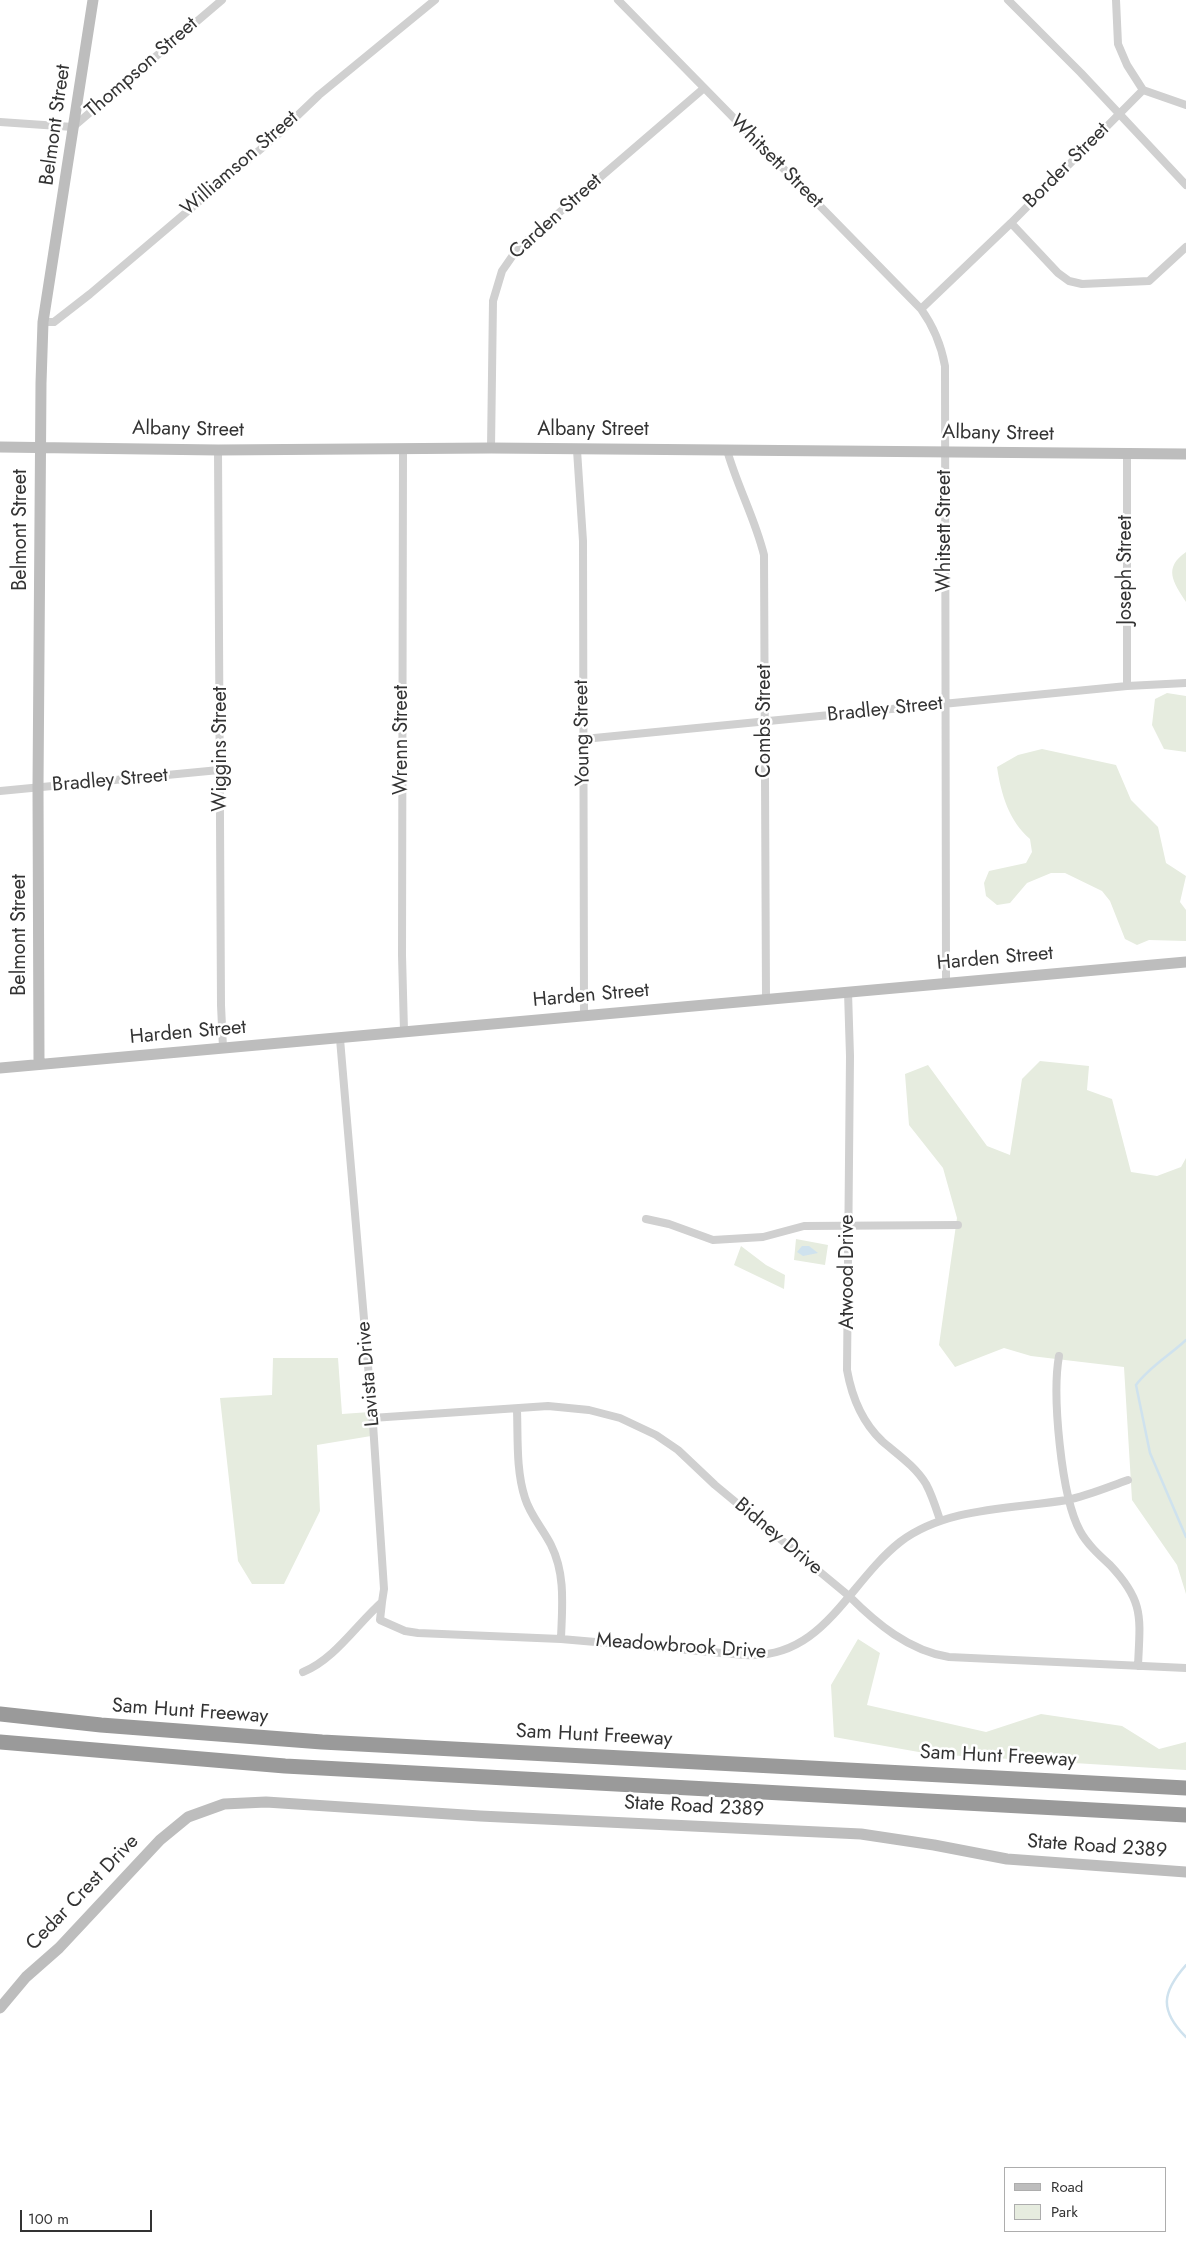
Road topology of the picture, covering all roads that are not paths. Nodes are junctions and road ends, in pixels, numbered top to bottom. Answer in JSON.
{"nodes":[{"id":1,"x":93,"y":0,"type":"edge"},
{"id":2,"x":222,"y":0,"type":"edge"},
{"id":3,"x":435,"y":0,"type":"edge"},
{"id":4,"x":618,"y":0,"type":"edge"},
{"id":5,"x":1008,"y":0,"type":"edge"},
{"id":6,"x":1116,"y":0,"type":"edge"},
{"id":7,"x":703,"y":88,"type":"junction"},
{"id":8,"x":1143,"y":90,"type":"junction"},
{"id":9,"x":1186,"y":105,"type":"edge"},
{"id":10,"x":1119,"y":113,"type":"junction"},
{"id":11,"x":0,"y":122,"type":"edge"},
{"id":12,"x":73,"y":127,"type":"junction"},
{"id":13,"x":1186,"y":186,"type":"edge"},
{"id":14,"x":1011,"y":223,"type":"junction"},
{"id":15,"x":1186,"y":247,"type":"edge"},
{"id":16,"x":921,"y":309,"type":"junction"},
{"id":17,"x":43,"y":322,"type":"junction"},
{"id":18,"x":0,"y":447,"type":"edge"},
{"id":19,"x":40,"y":448,"type":"junction"},
{"id":20,"x":491,"y":448,"type":"junction"},
{"id":21,"x":218,"y":450,"type":"junction"},
{"id":22,"x":403,"y":450,"type":"junction"},
{"id":23,"x":578,"y":450,"type":"junction"},
{"id":24,"x":727,"y":450,"type":"junction"},
{"id":25,"x":945,"y":452,"type":"junction"},
{"id":26,"x":1127,"y":453,"type":"junction"},
{"id":27,"x":1186,"y":454,"type":"edge"},
{"id":28,"x":1186,"y":683,"type":"edge"},
{"id":29,"x":1127,"y":686,"type":"junction"},
{"id":30,"x":946,"y":704,"type":"junction"},
{"id":31,"x":765,"y":722,"type":"junction"},
{"id":32,"x":584,"y":739,"type":"junction"},
{"id":33,"x":219,"y":770,"type":"junction"},
{"id":34,"x":38,"y":787,"type":"junction"},
{"id":35,"x":0,"y":792,"type":"edge"},
{"id":36,"x":1186,"y":962,"type":"edge"},
{"id":37,"x":946,"y":982,"type":"junction"},
{"id":38,"x":848,"y":992,"type":"junction"},
{"id":39,"x":766,"y":998,"type":"junction"},
{"id":40,"x":584,"y":1016,"type":"junction"},
{"id":41,"x":404,"y":1031,"type":"junction"},
{"id":42,"x":340,"y":1039,"type":"junction"},
{"id":43,"x":223,"y":1048,"type":"junction"},
{"id":44,"x":39,"y":1064,"type":"junction"},
{"id":45,"x":0,"y":1068,"type":"edge"},
{"id":46,"x":646,"y":1219,"type":"dead end"},
{"id":47,"x":848,"y":1224,"type":"junction"},
{"id":48,"x":958,"y":1225,"type":"dead end"},
{"id":49,"x":1059,"y":1356,"type":"dead end"},
{"id":50,"x":517,"y":1410,"type":"junction"},
{"id":51,"x":372,"y":1418,"type":"junction"},
{"id":52,"x":1128,"y":1480,"type":"dead end"},
{"id":53,"x":1069,"y":1500,"type":"junction"},
{"id":54,"x":940,"y":1520,"type":"junction"},
{"id":55,"x":849,"y":1596,"type":"junction"},
{"id":56,"x":382,"y":1602,"type":"junction"},
{"id":57,"x":561,"y":1639,"type":"junction"},
{"id":58,"x":1138,"y":1666,"type":"junction"},
{"id":59,"x":1186,"y":1668,"type":"edge"},
{"id":60,"x":303,"y":1672,"type":"dead end"},
{"id":61,"x":0,"y":1714,"type":"edge"},
{"id":62,"x":0,"y":1742,"type":"edge"},
{"id":63,"x":0,"y":1750,"type":"edge"},
{"id":64,"x":137,"y":1755,"type":"junction"},
{"id":65,"x":1186,"y":1788,"type":"edge"},
{"id":66,"x":199,"y":1811,"type":"joint"},
{"id":67,"x":1186,"y":1815,"type":"edge"},
{"id":68,"x":1186,"y":1872,"type":"edge"},
{"id":69,"x":0,"y":2008,"type":"edge"}],
"edges":[{"from":1,"to":12,"type":"street","name":"Belmont Street"},
{"from":2,"to":12,"type":"street","name":"Thompson Street"},
{"from":3,"to":17,"type":"street","name":"Williamson Street"},
{"from":4,"to":7,"type":"street","name":"Whitsett Street"},
{"from":5,"to":10,"type":"street"},
{"from":6,"to":8,"type":"street"},
{"from":7,"to":16,"type":"street","name":"Whitsett Street"},
{"from":7,"to":20,"type":"street","name":"Carden Street"},
{"from":8,"to":9,"type":"street"},
{"from":8,"to":10,"type":"street","name":"Border Street"},
{"from":10,"to":13,"type":"street"},
{"from":10,"to":14,"type":"street","name":"Border Street"},
{"from":11,"to":12,"type":"street","name":"Thompson Street"},
{"from":12,"to":17,"type":"street","name":"Belmont Street"},
{"from":14,"to":15,"type":"street"},
{"from":14,"to":16,"type":"street","name":"Border Street"},
{"from":16,"to":25,"type":"street","name":"Whitsett Street"},
{"from":17,"to":19,"type":"street","name":"Belmont Street"},
{"from":18,"to":19,"type":"street","name":"Albany Street"},
{"from":19,"to":21,"type":"street","name":"Albany Street"},
{"from":19,"to":34,"type":"street","name":"Belmont Street"},
{"from":20,"to":22,"type":"street","name":"Albany Street"},
{"from":20,"to":23,"type":"street","name":"Albany Street"},
{"from":21,"to":22,"type":"street","name":"Albany Street"},
{"from":21,"to":33,"type":"street","name":"Wiggins Street"},
{"from":22,"to":41,"type":"street","name":"Wrenn Street"},
{"from":23,"to":24,"type":"street","name":"Albany Street"},
{"from":23,"to":32,"type":"street","name":"Young Street"},
{"from":24,"to":25,"type":"street","name":"Albany Street"},
{"from":24,"to":31,"type":"street","name":"Combs Street"},
{"from":25,"to":26,"type":"street","name":"Albany Street"},
{"from":25,"to":30,"type":"street","name":"Whitsett Street"},
{"from":26,"to":27,"type":"street","name":"Albany Street"},
{"from":26,"to":29,"type":"street","name":"Joseph Street"},
{"from":28,"to":29,"type":"street","name":"Bradley Street"},
{"from":29,"to":30,"type":"street","name":"Bradley Street"},
{"from":30,"to":31,"type":"street","name":"Bradley Street"},
{"from":30,"to":37,"type":"street","name":"Whitsett Street"},
{"from":31,"to":32,"type":"street","name":"Bradley Street"},
{"from":31,"to":39,"type":"street","name":"Combs Street"},
{"from":32,"to":40,"type":"street","name":"Young Street"},
{"from":33,"to":34,"type":"street","name":"Bradley Street"},
{"from":33,"to":43,"type":"street","name":"Wiggins Street"},
{"from":34,"to":35,"type":"street","name":"Bradley Street"},
{"from":34,"to":44,"type":"street","name":"Belmont Street"},
{"from":36,"to":37,"type":"street","name":"Harden Street"},
{"from":37,"to":38,"type":"street","name":"Harden Street"},
{"from":38,"to":39,"type":"street","name":"Harden Street"},
{"from":38,"to":47,"type":"street","name":"Atwood Drive"},
{"from":39,"to":40,"type":"street","name":"Harden Street"},
{"from":40,"to":41,"type":"street","name":"Harden Street"},
{"from":41,"to":42,"type":"street","name":"Harden Street"},
{"from":42,"to":43,"type":"street","name":"Harden Street"},
{"from":42,"to":51,"type":"street","name":"Lavista Drive"},
{"from":43,"to":44,"type":"street","name":"Harden Street"},
{"from":44,"to":45,"type":"street","name":"Harden Street"},
{"from":46,"to":47,"type":"street"},
{"from":47,"to":48,"type":"street"},
{"from":47,"to":54,"type":"street","name":"Atwood Drive"},
{"from":49,"to":53,"type":"street"},
{"from":50,"to":51,"type":"street","name":"Bidney Drive"},
{"from":50,"to":55,"type":"street","name":"Bidney Drive"},
{"from":50,"to":57,"type":"street"},
{"from":51,"to":56,"type":"street","name":"Lavista Drive"},
{"from":52,"to":53,"type":"street","name":"Meadowbrook Drive"},
{"from":53,"to":54,"type":"street","name":"Meadowbrook Drive"},
{"from":53,"to":58,"type":"street"},
{"from":54,"to":55,"type":"street","name":"Meadowbrook Drive"},
{"from":55,"to":57,"type":"street","name":"Meadowbrook Drive"},
{"from":55,"to":58,"type":"street","name":"Bidney Drive"},
{"from":56,"to":57,"type":"street","name":"Meadowbrook Drive"},
{"from":56,"to":60,"type":"street"},
{"from":58,"to":59,"type":"street","name":"Bidney Drive"},
{"from":61,"to":65,"type":"highway","name":"Sam Hunt Freeway"},
{"from":62,"to":64,"type":"highway"},
{"from":63,"to":64,"type":"highway"},
{"from":64,"to":67,"type":"highway"},
{"from":66,"to":68,"type":"street","name":"State Road 2389"},
{"from":66,"to":69,"type":"street","name":"Cedar Crest Drive"}]}
